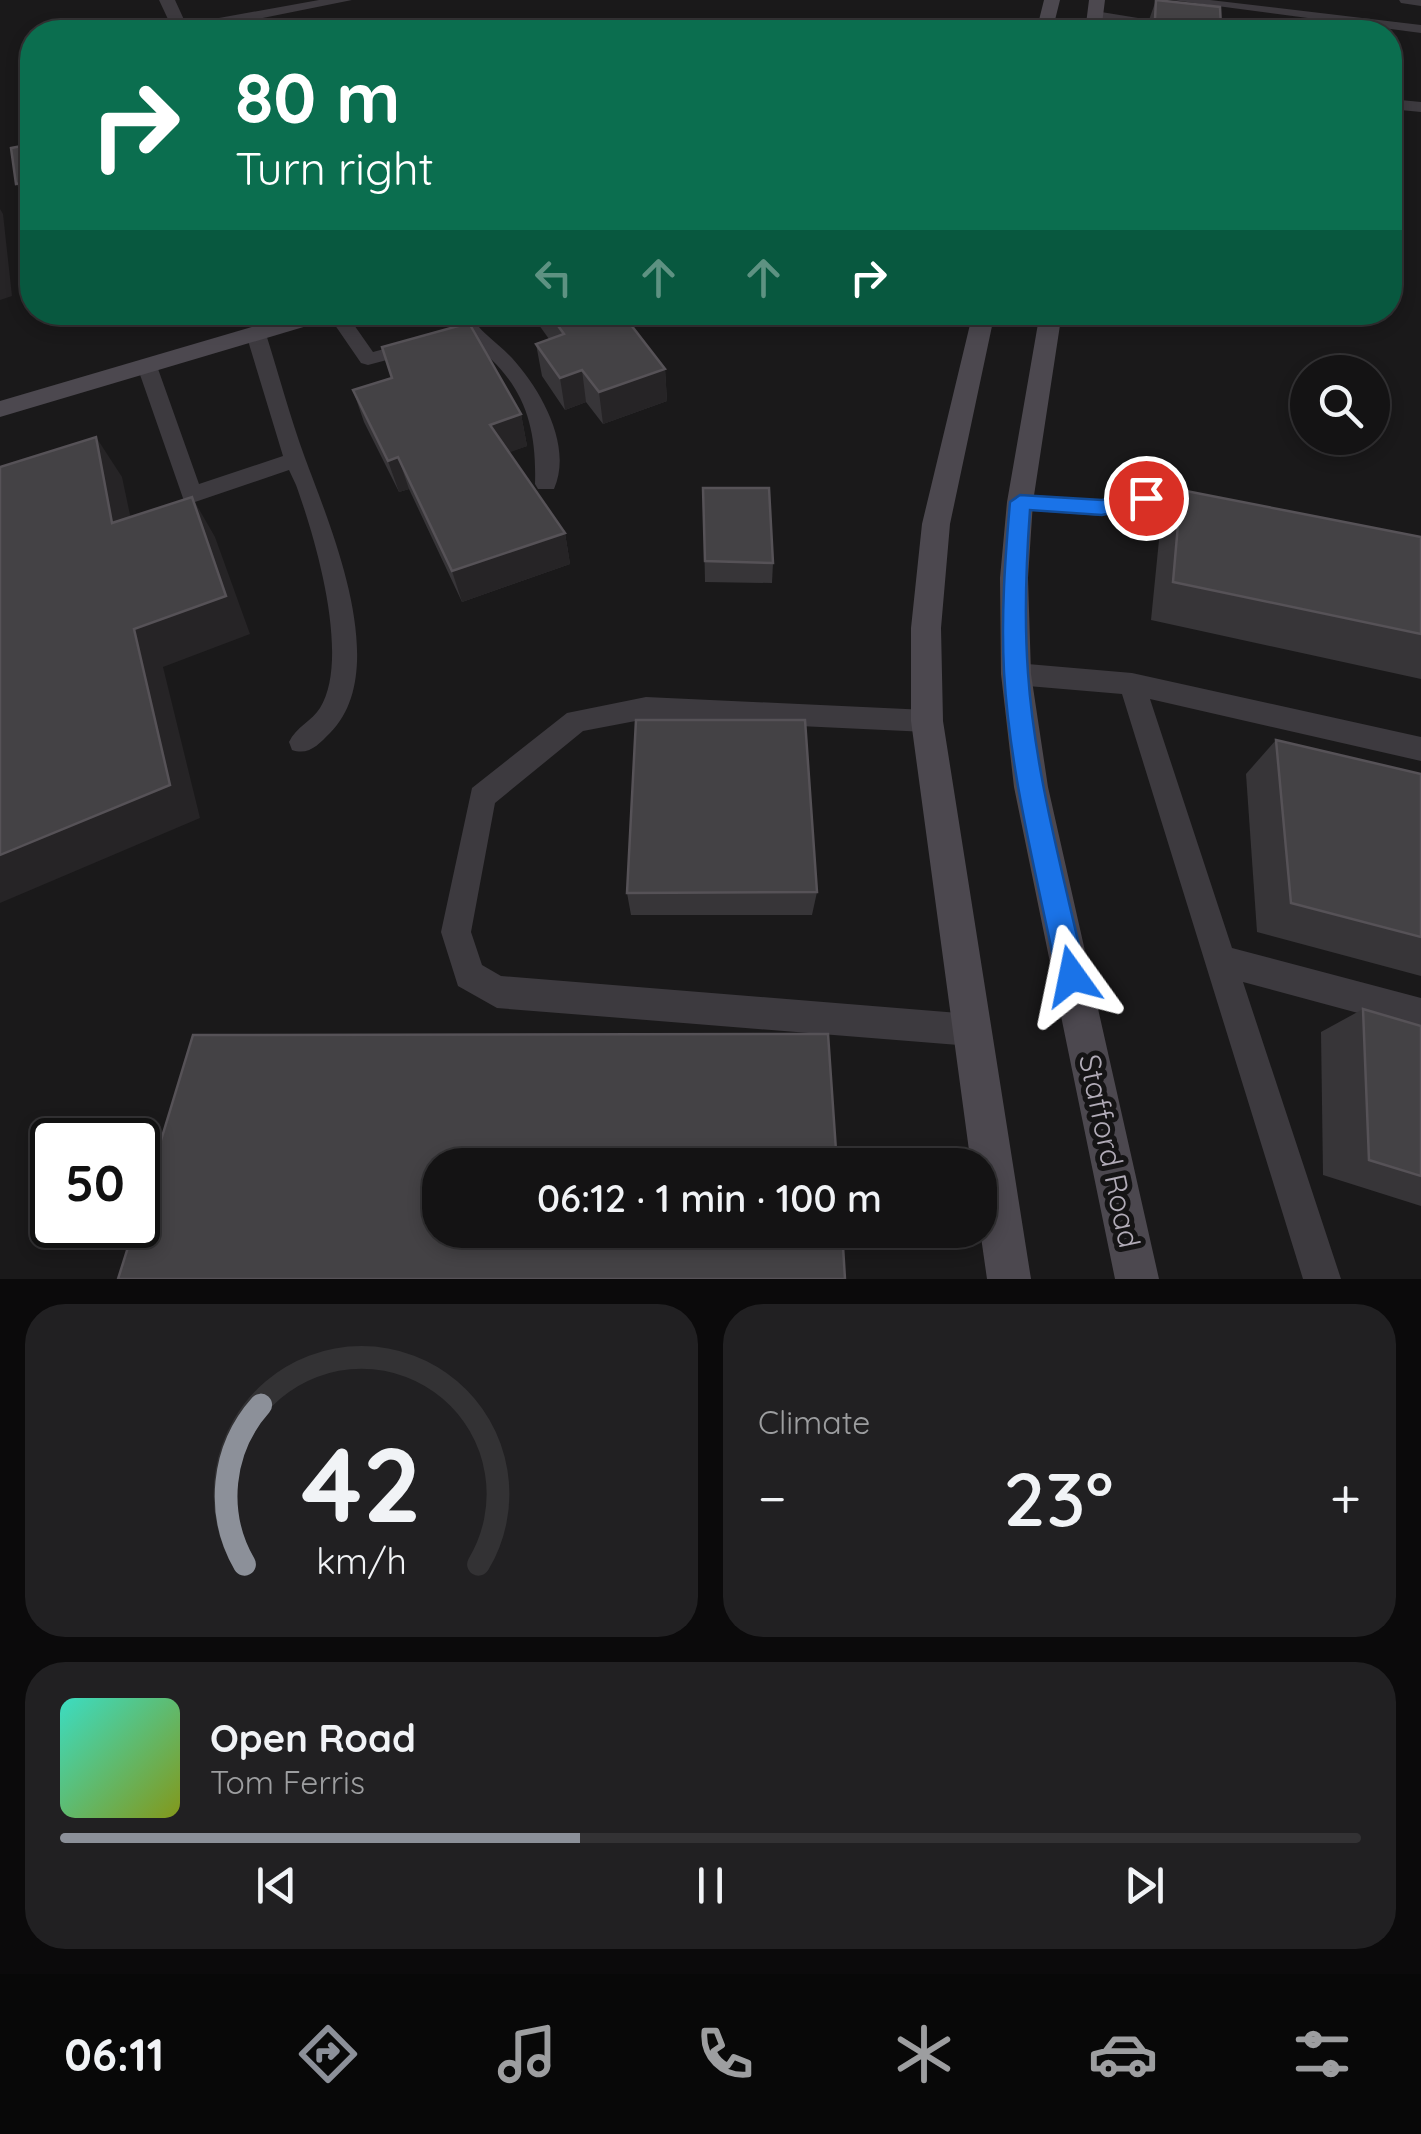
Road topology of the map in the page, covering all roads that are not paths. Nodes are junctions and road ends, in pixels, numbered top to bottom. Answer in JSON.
{"nodes":[{"id":1,"x":344,"y":0,"type":"edge"},
{"id":2,"x":1178,"y":0,"type":"edge"},
{"id":3,"x":1404,"y":0,"type":"edge"},
{"id":4,"x":1421,"y":2,"type":"edge"},
{"id":5,"x":1095,"y":16,"type":"edge"},
{"id":6,"x":243,"y":20,"type":"edge"},
{"id":7,"x":1125,"y":20,"type":"edge"},
{"id":8,"x":1352,"y":20,"type":"edge"},
{"id":9,"x":286,"y":325,"type":"edge"},
{"id":10,"x":333,"y":325,"type":"edge"},
{"id":11,"x":464,"y":325,"type":"edge"},
{"id":12,"x":981,"y":325,"type":"edge"},
{"id":13,"x":1050,"y":325,"type":"edge"},
{"id":14,"x":468,"y":332,"type":"junction"},
{"id":15,"x":256,"y":334,"type":"junction"},
{"id":16,"x":147,"y":366,"type":"junction"},
{"id":17,"x":0,"y":409,"type":"edge"},
{"id":18,"x":295,"y":460,"type":"junction"},
{"id":19,"x":546,"y":484,"type":"dead end"},
{"id":20,"x":1020,"y":502,"type":"junction"},
{"id":21,"x":1219,"y":512,"type":"edge"},
{"id":22,"x":1016,"y":674,"type":"junction"},
{"id":23,"x":1132,"y":684,"type":"junction"},
{"id":24,"x":927,"y":721,"type":"junction"},
{"id":25,"x":302,"y":742,"type":"dead end"},
{"id":26,"x":1421,"y":749,"type":"edge"},
{"id":27,"x":1219,"y":960,"type":"junction"},
{"id":28,"x":1421,"y":1014,"type":"edge"},
{"id":29,"x":972,"y":1030,"type":"junction"},
{"id":30,"x":1009,"y":1279,"type":"edge"},
{"id":31,"x":1137,"y":1279,"type":"edge"},
{"id":32,"x":1322,"y":1279,"type":"edge"}],
"edges":[{"from":1,"to":6,"type":"street"},
{"from":2,"to":8,"type":"lane"},
{"from":3,"to":4,"type":"lane"},
{"from":5,"to":7,"type":"lane"},
{"from":9,"to":15,"type":"main road"},
{"from":10,"to":14,"type":"lane"},
{"from":11,"to":14,"type":"lane"},
{"from":12,"to":24,"type":"main road"},
{"from":13,"to":20,"type":"main road","name":"Stafford Road"},
{"from":14,"to":19,"type":"lane"},
{"from":15,"to":16,"type":"main road"},
{"from":15,"to":18,"type":"lane"},
{"from":16,"to":17,"type":"main road"},
{"from":16,"to":18,"type":"lane"},
{"from":18,"to":25,"type":"lane"},
{"from":20,"to":21,"type":"lane"},
{"from":20,"to":22,"type":"main road","name":"Stafford Road"},
{"from":22,"to":23,"type":"lane"},
{"from":22,"to":31,"type":"main road","name":"Stafford Road"},
{"from":23,"to":26,"type":"lane"},
{"from":23,"to":27,"type":"lane"},
{"from":24,"to":29,"type":"main road"},
{"from":24,"to":29,"type":"lane"},
{"from":27,"to":28,"type":"lane"},
{"from":27,"to":32,"type":"lane"},
{"from":29,"to":30,"type":"main road"}]}
